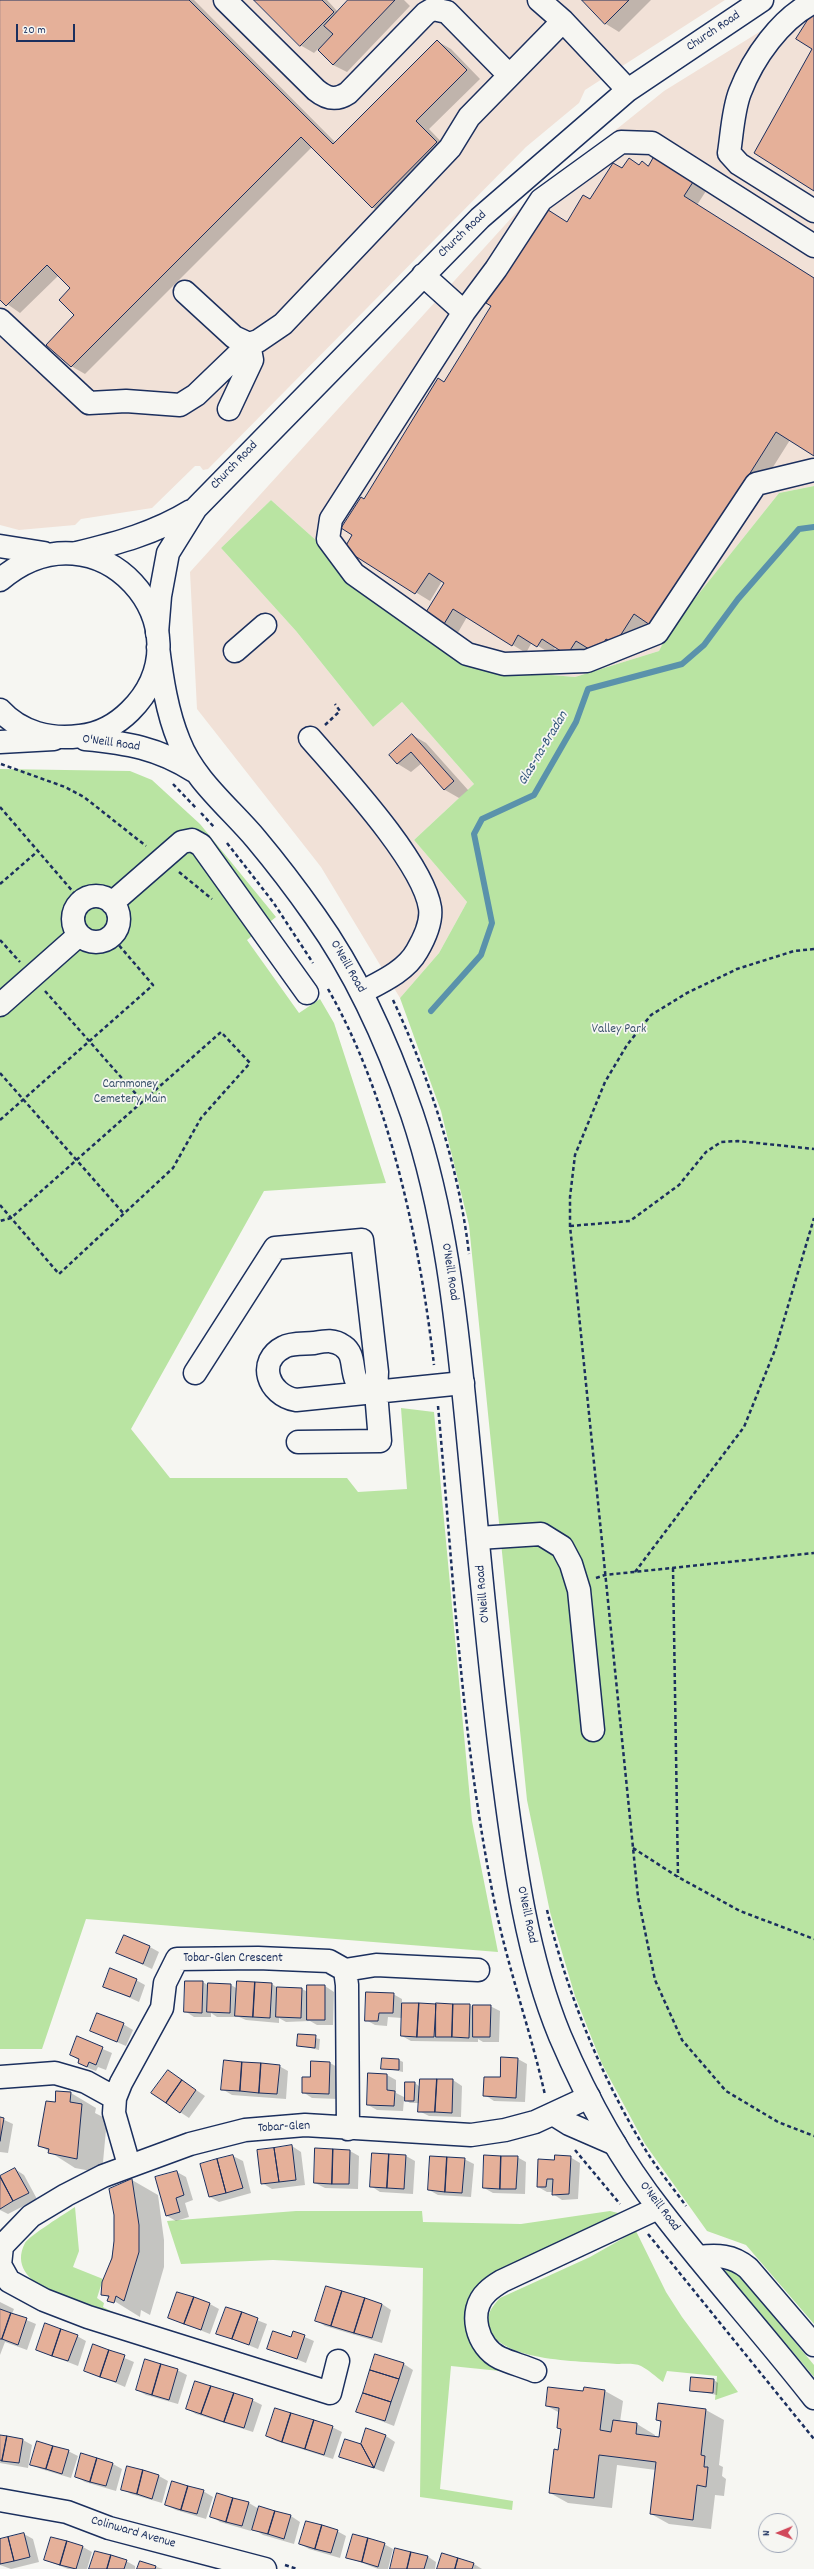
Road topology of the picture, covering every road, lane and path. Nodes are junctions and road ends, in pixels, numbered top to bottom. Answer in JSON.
{"nodes":[{"id":1,"x":225,"y":0,"type":"edge"},
{"id":2,"x":539,"y":0,"type":"edge"},
{"id":3,"x":762,"y":0,"type":"edge"},
{"id":4,"x":814,"y":2,"type":"edge"},
{"id":5,"x":563,"y":21,"type":"junction"},
{"id":6,"x":509,"y":75,"type":"junction"},
{"id":7,"x":628,"y":90,"type":"junction"},
{"id":8,"x":814,"y":211,"type":"edge"},
{"id":9,"x":814,"y":246,"type":"edge"},
{"id":10,"x":423,"y":274,"type":"junction"},
{"id":11,"x":185,"y":292,"type":"dead end"},
{"id":12,"x":464,"y":312,"type":"junction"},
{"id":13,"x":0,"y":320,"type":"edge"},
{"id":14,"x":249,"y":344,"type":"junction"},
{"id":15,"x":229,"y":409,"type":"dead end"},
{"id":16,"x":814,"y":470,"type":"edge"},
{"id":17,"x":196,"y":508,"type":"junction"},
{"id":18,"x":0,"y":546,"type":"edge"},
{"id":19,"x":53,"y":553,"type":"junction"},
{"id":20,"x":77,"y":553,"type":"junction"},
{"id":21,"x":0,"y":580,"type":"edge"},
{"id":22,"x":265,"y":625,"type":"dead end"},
{"id":23,"x":157,"y":641,"type":"junction"},
{"id":24,"x":235,"y":652,"type":"dead end"},
{"id":25,"x":335,"y":704,"type":"dead end"},
{"id":26,"x":0,"y":710,"type":"edge"},
{"id":27,"x":65,"y":738,"type":"junction"},
{"id":28,"x":310,"y":738,"type":"joint"},
{"id":29,"x":0,"y":742,"type":"edge"},
{"id":30,"x":0,"y":764,"type":"edge"},
{"id":31,"x":197,"y":773,"type":"junction"},
{"id":32,"x":169,"y":781,"type":"dead end"},
{"id":33,"x":186,"y":796,"type":"dead end"},
{"id":34,"x":0,"y":807,"type":"edge"},
{"id":35,"x":148,"y":847,"type":"dead end"},
{"id":36,"x":38,"y":851,"type":"junction"},
{"id":37,"x":0,"y":884,"type":"edge"},
{"id":38,"x":81,"y":901,"type":"junction"},
{"id":39,"x":112,"y":903,"type":"junction"},
{"id":40,"x":79,"y":935,"type":"junction"},
{"id":41,"x":111,"y":936,"type":"junction"},
{"id":42,"x":0,"y":940,"type":"edge"},
{"id":43,"x":814,"y":949,"type":"edge"},
{"id":44,"x":32,"y":976,"type":"junction"},
{"id":45,"x":382,"y":981,"type":"junction"},
{"id":46,"x":362,"y":992,"type":"junction"},
{"id":47,"x":307,"y":994,"type":"dead end"},
{"id":48,"x":0,"y":1005,"type":"edge"},
{"id":49,"x":89,"y":1041,"type":"junction"},
{"id":50,"x":0,"y":1073,"type":"edge"},
{"id":51,"x":23,"y":1100,"type":"junction"},
{"id":52,"x":143,"y":1102,"type":"junction"},
{"id":53,"x":0,"y":1120,"type":"edge"},
{"id":54,"x":814,"y":1150,"type":"edge"},
{"id":55,"x":76,"y":1160,"type":"junction"},
{"id":56,"x":0,"y":1205,"type":"edge"},
{"id":57,"x":124,"y":1214,"type":"junction"},
{"id":58,"x":11,"y":1218,"type":"junction"},
{"id":59,"x":814,"y":1218,"type":"edge"},
{"id":60,"x":0,"y":1221,"type":"edge"},
{"id":61,"x":570,"y":1226,"type":"junction"},
{"id":62,"x":810,"y":1231,"type":"junction"},
{"id":63,"x":814,"y":1231,"type":"edge"},
{"id":64,"x":470,"y":1262,"type":"dead end"},
{"id":65,"x":195,"y":1373,"type":"dead end"},
{"id":66,"x":463,"y":1383,"type":"junction"},
{"id":67,"x":372,"y":1392,"type":"junction"},
{"id":68,"x":298,"y":1442,"type":"dead end"},
{"id":69,"x":478,"y":1538,"type":"junction"},
{"id":70,"x":814,"y":1553,"type":"edge"},
{"id":71,"x":673,"y":1568,"type":"junction"},
{"id":72,"x":635,"y":1572,"type":"junction"},
{"id":73,"x":605,"y":1575,"type":"junction"},
{"id":74,"x":576,"y":1582,"type":"junction"},
{"id":75,"x":593,"y":1730,"type":"dead end"},
{"id":76,"x":633,"y":1848,"type":"junction"},
{"id":77,"x":678,"y":1877,"type":"junction"},
{"id":78,"x":546,"y":1904,"type":"dead end"},
{"id":79,"x":814,"y":1939,"type":"edge"},
{"id":80,"x":345,"y":1970,"type":"junction"},
{"id":81,"x":478,"y":1970,"type":"dead end"},
{"id":82,"x":0,"y":2077,"type":"edge"},
{"id":83,"x":589,"y":2097,"type":"junction"},
{"id":84,"x":115,"y":2098,"type":"junction"},
{"id":85,"x":553,"y":2114,"type":"junction"},
{"id":86,"x":348,"y":2129,"type":"junction"},
{"id":87,"x":814,"y":2136,"type":"edge"},
{"id":88,"x":615,"y":2144,"type":"junction"},
{"id":89,"x":129,"y":2165,"type":"junction"},
{"id":90,"x":658,"y":2208,"type":"junction"},
{"id":91,"x":690,"y":2212,"type":"dead end"},
{"id":92,"x":1,"y":2246,"type":"edge"},
{"id":93,"x":698,"y":2257,"type":"junction"},
{"id":94,"x":814,"y":2345,"type":"edge"},
{"id":95,"x":338,"y":2362,"type":"dead end"},
{"id":96,"x":535,"y":2370,"type":"dead end"},
{"id":97,"x":814,"y":2398,"type":"edge"},
{"id":98,"x":0,"y":2500,"type":"edge"},
{"id":99,"x":265,"y":2569,"type":"edge"}],
"edges":[{"from":1,"to":6,"type":"street"},
{"from":2,"to":5,"type":"street"},
{"from":3,"to":7,"type":"street","name":"Church Road"},
{"from":4,"to":8,"type":"street"},
{"from":5,"to":6,"type":"street"},
{"from":5,"to":7,"type":"street"},
{"from":6,"to":14,"type":"street"},
{"from":7,"to":10,"type":"street","name":"Church Road"},
{"from":9,"to":12,"type":"street"},
{"from":10,"to":12,"type":"street"},
{"from":10,"to":17,"type":"street","name":"Church Road"},
{"from":11,"to":14,"type":"street"},
{"from":12,"to":16,"type":"street"},
{"from":13,"to":14,"type":"street"},
{"from":14,"to":15,"type":"street"},
{"from":17,"to":20,"type":"street","name":"Church Road"},
{"from":17,"to":23,"type":"street","name":"Church Road"},
{"from":18,"to":19,"type":"street"},
{"from":19,"to":20,"type":"street"},
{"from":19,"to":21,"type":"street"},
{"from":20,"to":23,"type":"street"},
{"from":22,"to":24,"type":"street"},
{"from":23,"to":27,"type":"street"},
{"from":23,"to":31,"type":"street","name":"O'Neill Road"},
{"from":25,"to":28,"type":"path"},
{"from":26,"to":27,"type":"street"},
{"from":27,"to":29,"type":"street"},
{"from":27,"to":31,"type":"street","name":"O'Neill Road"},
{"from":28,"to":45,"type":"street"},
{"from":30,"to":35,"type":"path"},
{"from":31,"to":46,"type":"street","name":"O'Neill Road"},
{"from":32,"to":33,"type":"path"},
{"from":34,"to":36,"type":"path"},
{"from":36,"to":37,"type":"path"},
{"from":36,"to":38,"type":"path"},
{"from":38,"to":39,"type":"street"},
{"from":38,"to":40,"type":"street"},
{"from":39,"to":41,"type":"street"},
{"from":39,"to":47,"type":"street"},
{"from":40,"to":41,"type":"street"},
{"from":40,"to":44,"type":"street"},
{"from":41,"to":49,"type":"path"},
{"from":42,"to":44,"type":"path"},
{"from":43,"to":61,"type":"path"},
{"from":44,"to":48,"type":"street"},
{"from":44,"to":49,"type":"path"},
{"from":45,"to":46,"type":"street"},
{"from":45,"to":64,"type":"path"},
{"from":46,"to":66,"type":"street","name":"O'Neill Road"},
{"from":49,"to":51,"type":"path"},
{"from":49,"to":52,"type":"path"},
{"from":50,"to":51,"type":"path"},
{"from":51,"to":53,"type":"path"},
{"from":51,"to":55,"type":"path"},
{"from":52,"to":55,"type":"path"},
{"from":52,"to":57,"type":"path"},
{"from":54,"to":61,"type":"path"},
{"from":55,"to":57,"type":"path"},
{"from":55,"to":58,"type":"path"},
{"from":56,"to":58,"type":"path"},
{"from":57,"to":58,"type":"path"},
{"from":58,"to":60,"type":"path"},
{"from":59,"to":62,"type":"path"},
{"from":61,"to":73,"type":"path"},
{"from":62,"to":63,"type":"path"},
{"from":62,"to":72,"type":"path"},
{"from":65,"to":67,"type":"street"},
{"from":66,"to":67,"type":"street"},
{"from":66,"to":69,"type":"street","name":"O'Neill Road"},
{"from":67,"to":68,"type":"street"},
{"from":69,"to":74,"type":"street"},
{"from":69,"to":83,"type":"street","name":"O'Neill Road"},
{"from":70,"to":71,"type":"path"},
{"from":71,"to":72,"type":"path"},
{"from":71,"to":77,"type":"path"},
{"from":72,"to":73,"type":"path"},
{"from":73,"to":74,"type":"path"},
{"from":73,"to":76,"type":"path"},
{"from":74,"to":75,"type":"street"},
{"from":76,"to":77,"type":"path"},
{"from":76,"to":87,"type":"path"},
{"from":77,"to":79,"type":"path"},
{"from":78,"to":91,"type":"path"},
{"from":80,"to":81,"type":"street"},
{"from":80,"to":84,"type":"street","name":"Tobar-Glen Crescent"},
{"from":80,"to":86,"type":"street"},
{"from":82,"to":84,"type":"street"},
{"from":83,"to":85,"type":"street","name":"Tobar-Glen"},
{"from":83,"to":88,"type":"street","name":"O'Neill Road"},
{"from":84,"to":89,"type":"street","name":"Tobar-Glen Crescent"},
{"from":85,"to":86,"type":"street","name":"Tobar-Glen"},
{"from":85,"to":88,"type":"street"},
{"from":86,"to":89,"type":"street","name":"Tobar-Glen"},
{"from":88,"to":90,"type":"street","name":"O'Neill Road"},
{"from":89,"to":92,"type":"street","name":"Tobar-Glen"},
{"from":90,"to":93,"type":"street","name":"O'Neill Road"},
{"from":90,"to":96,"type":"street"},
{"from":92,"to":95,"type":"street","name":"Tobar-Glen"},
{"from":93,"to":94,"type":"street"},
{"from":93,"to":97,"type":"street","name":"O'Neill Road"},
{"from":98,"to":99,"type":"street","name":"Colinward Avenue"}]}
